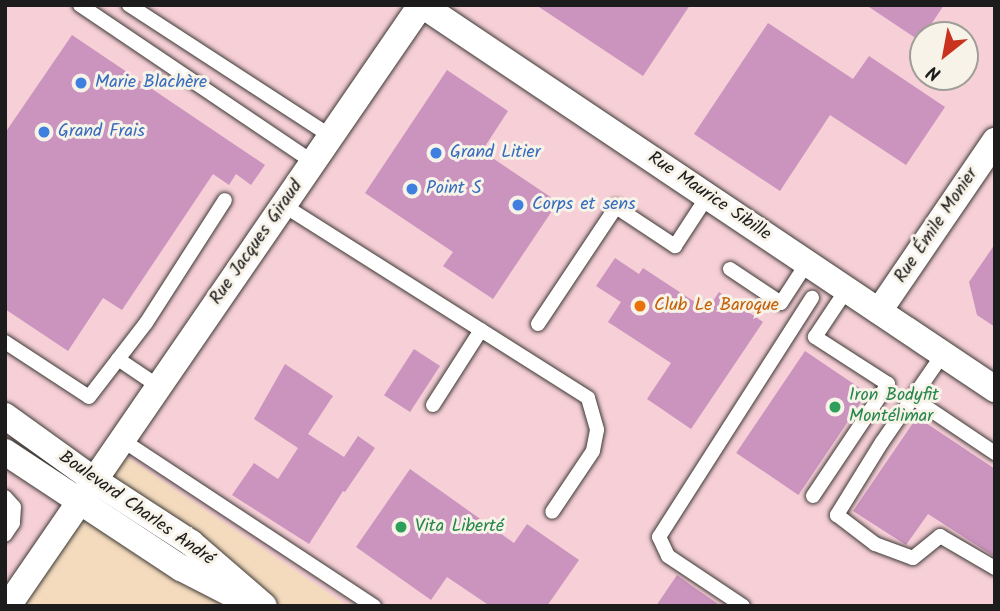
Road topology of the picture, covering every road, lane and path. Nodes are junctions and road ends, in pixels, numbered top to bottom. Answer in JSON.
{"nodes":[{"id":1,"x":80,"y":5,"type":"edge"},
{"id":2,"x":129,"y":5,"type":"edge"},
{"id":3,"x":421,"y":5,"type":"edge"},
{"id":4,"x":331,"y":136,"type":"junction"},
{"id":5,"x":995,"y":141,"type":"edge"},
{"id":6,"x":313,"y":162,"type":"junction"},
{"id":7,"x":707,"y":197,"type":"junction"},
{"id":8,"x":225,"y":201,"type":"dead end"},
{"id":9,"x":283,"y":205,"type":"junction"},
{"id":10,"x":807,"y":263,"type":"junction"},
{"id":11,"x":730,"y":269,"type":"dead end"},
{"id":12,"x":847,"y":289,"type":"junction"},
{"id":13,"x":812,"y":298,"type":"dead end"},
{"id":14,"x":879,"y":311,"type":"junction"},
{"id":15,"x":538,"y":324,"type":"dead end"},
{"id":16,"x":481,"y":330,"type":"junction"},
{"id":17,"x":5,"y":342,"type":"edge"},
{"id":18,"x":943,"y":355,"type":"junction"},
{"id":19,"x":118,"y":359,"type":"junction"},
{"id":20,"x":158,"y":386,"type":"junction"},
{"id":21,"x":995,"y":388,"type":"edge"},
{"id":22,"x":913,"y":398,"type":"junction"},
{"id":23,"x":433,"y":405,"type":"dead end"},
{"id":24,"x":5,"y":416,"type":"edge"},
{"id":25,"x":121,"y":440,"type":"junction"},
{"id":26,"x":995,"y":453,"type":"edge"},
{"id":27,"x":8,"y":454,"type":"edge"},
{"id":28,"x":87,"y":491,"type":"junction"},
{"id":29,"x":813,"y":496,"type":"dead end"},
{"id":30,"x":5,"y":497,"type":"edge"},
{"id":31,"x":552,"y":512,"type":"dead end"},
{"id":32,"x":5,"y":535,"type":"edge"},
{"id":33,"x":995,"y":568,"type":"edge"},
{"id":34,"x":11,"y":593,"type":"edge"},
{"id":35,"x":255,"y":606,"type":"edge"},
{"id":36,"x":264,"y":606,"type":"edge"},
{"id":37,"x":374,"y":606,"type":"edge"},
{"id":38,"x":743,"y":606,"type":"edge"}],
"edges":[{"from":1,"to":6,"type":"lane"},
{"from":2,"to":4,"type":"lane"},
{"from":3,"to":4,"type":"street","name":"Rue Jacques Giraud"},
{"from":3,"to":7,"type":"street","name":"Rue Maurice Sibille"},
{"from":4,"to":6,"type":"street","name":"Rue Jacques Giraud"},
{"from":5,"to":14,"type":"street","name":"Rue Émile Monier"},
{"from":6,"to":9,"type":"street","name":"Rue Jacques Giraud"},
{"from":7,"to":10,"type":"street","name":"Rue Maurice Sibille"},
{"from":7,"to":15,"type":"lane"},
{"from":8,"to":19,"type":"lane"},
{"from":9,"to":16,"type":"lane"},
{"from":9,"to":20,"type":"street","name":"Rue Jacques Giraud"},
{"from":10,"to":11,"type":"lane"},
{"from":10,"to":12,"type":"street","name":"Rue Maurice Sibille"},
{"from":12,"to":14,"type":"street","name":"Rue Maurice Sibille"},
{"from":12,"to":29,"type":"lane"},
{"from":13,"to":38,"type":"lane"},
{"from":14,"to":18,"type":"street","name":"Rue Maurice Sibille"},
{"from":16,"to":23,"type":"lane"},
{"from":16,"to":31,"type":"lane"},
{"from":17,"to":19,"type":"lane"},
{"from":18,"to":21,"type":"street","name":"Rue Maurice Sibille"},
{"from":18,"to":22,"type":"lane"},
{"from":19,"to":20,"type":"lane"},
{"from":20,"to":25,"type":"street","name":"Rue Jacques Giraud"},
{"from":22,"to":26,"type":"lane"},
{"from":22,"to":33,"type":"lane"},
{"from":24,"to":28,"type":"street","name":"Boulevard Charles André"},
{"from":25,"to":28,"type":"street","name":"Rue Jacques Giraud"},
{"from":25,"to":37,"type":"lane"},
{"from":27,"to":28,"type":"street","name":"Boulevard Charles André"},
{"from":28,"to":34,"type":"street","name":"Rue Jacques Giraud"},
{"from":28,"to":35,"type":"street","name":"Boulevard Charles André"},
{"from":28,"to":36,"type":"street","name":"Boulevard Charles André"},
{"from":30,"to":32,"type":"lane"}]}
